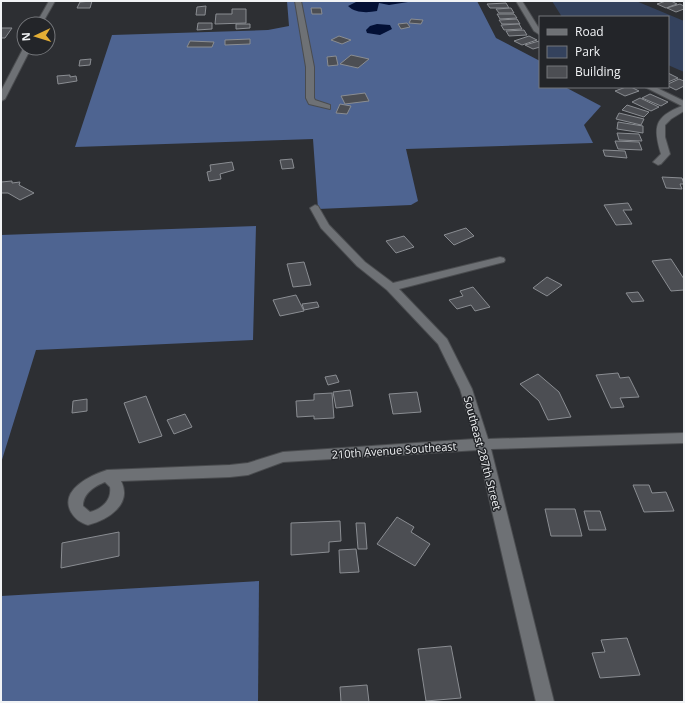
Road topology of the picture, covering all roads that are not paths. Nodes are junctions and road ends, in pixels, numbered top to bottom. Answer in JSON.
{"nodes":[{"id":1,"x":52,"y":1,"type":"edge"},
{"id":2,"x":298,"y":1,"type":"edge"},
{"id":3,"x":519,"y":1,"type":"edge"},
{"id":4,"x":44,"y":16,"type":"edge"},
{"id":5,"x":539,"y":32,"type":"edge"},
{"id":6,"x":23,"y":56,"type":"edge"},
{"id":7,"x":651,"y":88,"type":"edge"},
{"id":8,"x":1,"y":99,"type":"edge"},
{"id":9,"x":684,"y":104,"type":"edge"},
{"id":10,"x":327,"y":107,"type":"dead end"},
{"id":11,"x":684,"y":108,"type":"edge"},
{"id":12,"x":658,"y":162,"type":"dead end"},
{"id":13,"x":315,"y":208,"type":"dead end"},
{"id":14,"x":500,"y":260,"type":"dead end"},
{"id":15,"x":391,"y":287,"type":"junction"},
{"id":16,"x":684,"y":438,"type":"edge"},
{"id":17,"x":483,"y":444,"type":"junction"},
{"id":18,"x":107,"y":476,"type":"dead end"},
{"id":19,"x":545,"y":702,"type":"edge"}],
"edges":[{"from":1,"to":4,"type":"street"},
{"from":2,"to":10,"type":"street"},
{"from":3,"to":5,"type":"street"},
{"from":6,"to":8,"type":"street"},
{"from":7,"to":9,"type":"street"},
{"from":11,"to":12,"type":"street"},
{"from":13,"to":15,"type":"street","name":"Southeast 287th Street"},
{"from":14,"to":15,"type":"street"},
{"from":15,"to":17,"type":"street","name":"Southeast 287th Street"},
{"from":16,"to":17,"type":"street","name":"210th Avenue Southeast"},
{"from":17,"to":18,"type":"street","name":"210th Avenue Southeast"},
{"from":17,"to":19,"type":"street","name":"Southeast 287th Street"}]}
